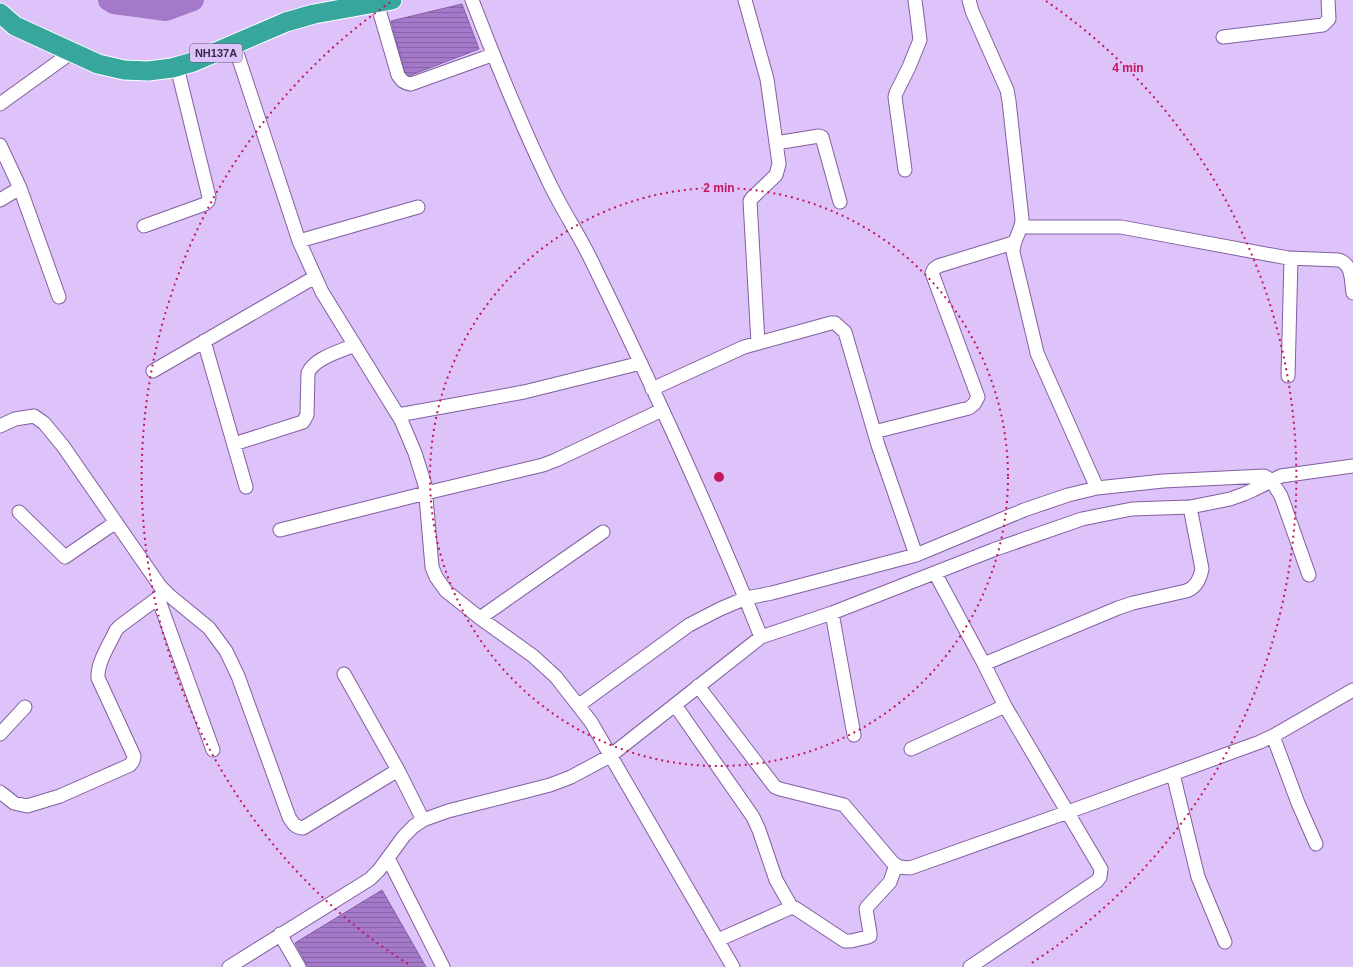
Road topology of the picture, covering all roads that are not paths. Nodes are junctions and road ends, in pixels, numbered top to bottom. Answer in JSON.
{"nodes":[{"id":1,"x":3,"y":0,"type":"edge"},
{"id":2,"x":472,"y":0,"type":"edge"},
{"id":3,"x":745,"y":0,"type":"edge"},
{"id":4,"x":915,"y":0,"type":"edge"},
{"id":5,"x":969,"y":0,"type":"edge"},
{"id":6,"x":1328,"y":0,"type":"edge"},
{"id":7,"x":1336,"y":0,"type":"edge"},
{"id":8,"x":384,"y":2,"type":"edge"},
{"id":9,"x":0,"y":13,"type":"edge"},
{"id":10,"x":1223,"y":36,"type":"dead end"},
{"id":11,"x":41,"y":37,"type":"junction"},
{"id":12,"x":234,"y":44,"type":"junction"},
{"id":13,"x":72,"y":52,"type":"junction"},
{"id":14,"x":492,"y":55,"type":"junction"},
{"id":15,"x":177,"y":67,"type":"junction"},
{"id":16,"x":0,"y":104,"type":"edge"},
{"id":17,"x":776,"y":143,"type":"junction"},
{"id":18,"x":0,"y":145,"type":"edge"},
{"id":19,"x":905,"y":170,"type":"dead end"},
{"id":20,"x":20,"y":188,"type":"junction"},
{"id":21,"x":0,"y":200,"type":"edge"},
{"id":22,"x":840,"y":202,"type":"dead end"},
{"id":23,"x":418,"y":207,"type":"dead end"},
{"id":24,"x":144,"y":226,"type":"dead end"},
{"id":25,"x":1021,"y":227,"type":"junction"},
{"id":26,"x":299,"y":241,"type":"junction"},
{"id":27,"x":1013,"y":243,"type":"junction"},
{"id":28,"x":1291,"y":258,"type":"junction"},
{"id":29,"x":315,"y":277,"type":"junction"},
{"id":30,"x":1353,"y":293,"type":"edge"},
{"id":31,"x":59,"y":297,"type":"dead end"},
{"id":32,"x":204,"y":341,"type":"junction"},
{"id":33,"x":758,"y":343,"type":"junction"},
{"id":34,"x":355,"y":345,"type":"junction"},
{"id":35,"x":641,"y":363,"type":"junction"},
{"id":36,"x":153,"y":371,"type":"dead end"},
{"id":37,"x":1288,"y":376,"type":"dead end"},
{"id":38,"x":652,"y":389,"type":"junction"},
{"id":39,"x":662,"y":410,"type":"junction"},
{"id":40,"x":398,"y":415,"type":"junction"},
{"id":41,"x":0,"y":426,"type":"edge"},
{"id":42,"x":874,"y":432,"type":"junction"},
{"id":43,"x":234,"y":444,"type":"junction"},
{"id":44,"x":1353,"y":466,"type":"edge"},
{"id":45,"x":1271,"y":480,"type":"junction"},
{"id":46,"x":246,"y":487,"type":"dead end"},
{"id":47,"x":1097,"y":488,"type":"junction"},
{"id":48,"x":426,"y":493,"type":"junction"},
{"id":49,"x":1190,"y":507,"type":"junction"},
{"id":50,"x":19,"y":512,"type":"dead end"},
{"id":51,"x":116,"y":522,"type":"junction"},
{"id":52,"x":280,"y":530,"type":"dead end"},
{"id":53,"x":603,"y":532,"type":"dead end"},
{"id":54,"x":916,"y":555,"type":"junction"},
{"id":55,"x":935,"y":574,"type":"junction"},
{"id":56,"x":1309,"y":575,"type":"dead end"},
{"id":57,"x":162,"y":595,"type":"junction"},
{"id":58,"x":746,"y":598,"type":"junction"},
{"id":59,"x":832,"y":612,"type":"junction"},
{"id":60,"x":480,"y":618,"type":"junction"},
{"id":61,"x":761,"y":637,"type":"junction"},
{"id":62,"x":984,"y":664,"type":"junction"},
{"id":63,"x":344,"y":674,"type":"dead end"},
{"id":64,"x":698,"y":686,"type":"junction"},
{"id":65,"x":1353,"y":690,"type":"edge"},
{"id":66,"x":579,"y":705,"type":"junction"},
{"id":67,"x":675,"y":705,"type":"junction"},
{"id":68,"x":1005,"y":706,"type":"junction"},
{"id":69,"x":25,"y":708,"type":"dead end"},
{"id":70,"x":0,"y":734,"type":"edge"},
{"id":71,"x":854,"y":735,"type":"dead end"},
{"id":72,"x":1273,"y":736,"type":"junction"},
{"id":73,"x":911,"y":749,"type":"dead end"},
{"id":74,"x":213,"y":750,"type":"dead end"},
{"id":75,"x":610,"y":756,"type":"junction"},
{"id":76,"x":1173,"y":774,"type":"junction"},
{"id":77,"x":400,"y":776,"type":"junction"},
{"id":78,"x":0,"y":792,"type":"edge"},
{"id":79,"x":1068,"y":812,"type":"junction"},
{"id":80,"x":423,"y":820,"type":"junction"},
{"id":81,"x":1316,"y":844,"type":"dead end"},
{"id":82,"x":388,"y":858,"type":"junction"},
{"id":83,"x":896,"y":865,"type":"junction"},
{"id":84,"x":792,"y":908,"type":"junction"},
{"id":85,"x":280,"y":934,"type":"junction"},
{"id":86,"x":718,"y":940,"type":"junction"},
{"id":87,"x":1225,"y":942,"type":"dead end"},
{"id":88,"x":229,"y":967,"type":"edge"},
{"id":89,"x":299,"y":967,"type":"edge"},
{"id":90,"x":443,"y":967,"type":"edge"},
{"id":91,"x":733,"y":967,"type":"edge"},
{"id":92,"x":970,"y":967,"type":"edge"}],
"edges":[{"from":1,"to":11,"type":"highway","number":"NH137A"},
{"from":2,"to":14,"type":"street"},
{"from":3,"to":17,"type":"street"},
{"from":4,"to":19,"type":"street"},
{"from":5,"to":25,"type":"street"},
{"from":6,"to":7,"type":"street"},
{"from":6,"to":10,"type":"street"},
{"from":8,"to":12,"type":"highway","number":"NH137A"},
{"from":8,"to":14,"type":"street"},
{"from":9,"to":11,"type":"highway","number":"NH137A"},
{"from":11,"to":13,"type":"highway","number":"NH137A"},
{"from":12,"to":15,"type":"highway","number":"NH137A"},
{"from":12,"to":26,"type":"street"},
{"from":13,"to":15,"type":"highway","number":"NH137A"},
{"from":13,"to":16,"type":"street"},
{"from":14,"to":35,"type":"street"},
{"from":15,"to":24,"type":"street"},
{"from":17,"to":22,"type":"street"},
{"from":17,"to":33,"type":"street"},
{"from":18,"to":20,"type":"street"},
{"from":20,"to":21,"type":"street"},
{"from":20,"to":31,"type":"street"},
{"from":23,"to":26,"type":"street"},
{"from":25,"to":27,"type":"street"},
{"from":25,"to":28,"type":"street"},
{"from":26,"to":29,"type":"street"},
{"from":27,"to":42,"type":"street"},
{"from":27,"to":47,"type":"street"},
{"from":28,"to":30,"type":"street"},
{"from":28,"to":37,"type":"street"},
{"from":29,"to":32,"type":"street"},
{"from":29,"to":34,"type":"street"},
{"from":32,"to":36,"type":"street"},
{"from":32,"to":43,"type":"street"},
{"from":33,"to":38,"type":"street"},
{"from":33,"to":42,"type":"street"},
{"from":34,"to":40,"type":"street"},
{"from":34,"to":43,"type":"street"},
{"from":35,"to":38,"type":"street"},
{"from":35,"to":40,"type":"street"},
{"from":38,"to":39,"type":"street"},
{"from":39,"to":48,"type":"street"},
{"from":39,"to":58,"type":"street"},
{"from":40,"to":48,"type":"street"},
{"from":41,"to":51,"type":"street"},
{"from":42,"to":54,"type":"street"},
{"from":43,"to":46,"type":"street"},
{"from":44,"to":45,"type":"street"},
{"from":45,"to":47,"type":"street"},
{"from":45,"to":49,"type":"street"},
{"from":45,"to":56,"type":"street"},
{"from":47,"to":54,"type":"street"},
{"from":48,"to":52,"type":"street"},
{"from":48,"to":60,"type":"street"},
{"from":49,"to":55,"type":"street"},
{"from":49,"to":62,"type":"street"},
{"from":50,"to":51,"type":"street"},
{"from":51,"to":57,"type":"street"},
{"from":53,"to":60,"type":"street"},
{"from":54,"to":58,"type":"street"},
{"from":55,"to":59,"type":"street"},
{"from":55,"to":62,"type":"street"},
{"from":57,"to":74,"type":"street"},
{"from":57,"to":77,"type":"street"},
{"from":57,"to":78,"type":"street"},
{"from":58,"to":61,"type":"street"},
{"from":58,"to":66,"type":"street"},
{"from":59,"to":61,"type":"street"},
{"from":59,"to":71,"type":"street"},
{"from":60,"to":66,"type":"street"},
{"from":61,"to":64,"type":"street"},
{"from":62,"to":68,"type":"street"},
{"from":63,"to":77,"type":"street"},
{"from":64,"to":67,"type":"street"},
{"from":64,"to":83,"type":"street"},
{"from":65,"to":72,"type":"street"},
{"from":66,"to":75,"type":"street"},
{"from":67,"to":75,"type":"street"},
{"from":67,"to":84,"type":"street"},
{"from":68,"to":73,"type":"street"},
{"from":68,"to":79,"type":"street"},
{"from":69,"to":70,"type":"street"},
{"from":72,"to":76,"type":"street"},
{"from":72,"to":81,"type":"street"},
{"from":75,"to":80,"type":"street"},
{"from":75,"to":86,"type":"street"},
{"from":76,"to":79,"type":"street"},
{"from":76,"to":87,"type":"street"},
{"from":77,"to":80,"type":"street"},
{"from":79,"to":83,"type":"street"},
{"from":79,"to":92,"type":"street"},
{"from":80,"to":82,"type":"street"},
{"from":82,"to":85,"type":"street"},
{"from":82,"to":90,"type":"street"},
{"from":83,"to":84,"type":"street"},
{"from":84,"to":86,"type":"street"},
{"from":85,"to":88,"type":"street"},
{"from":85,"to":89,"type":"street"},
{"from":86,"to":91,"type":"street"}]}
